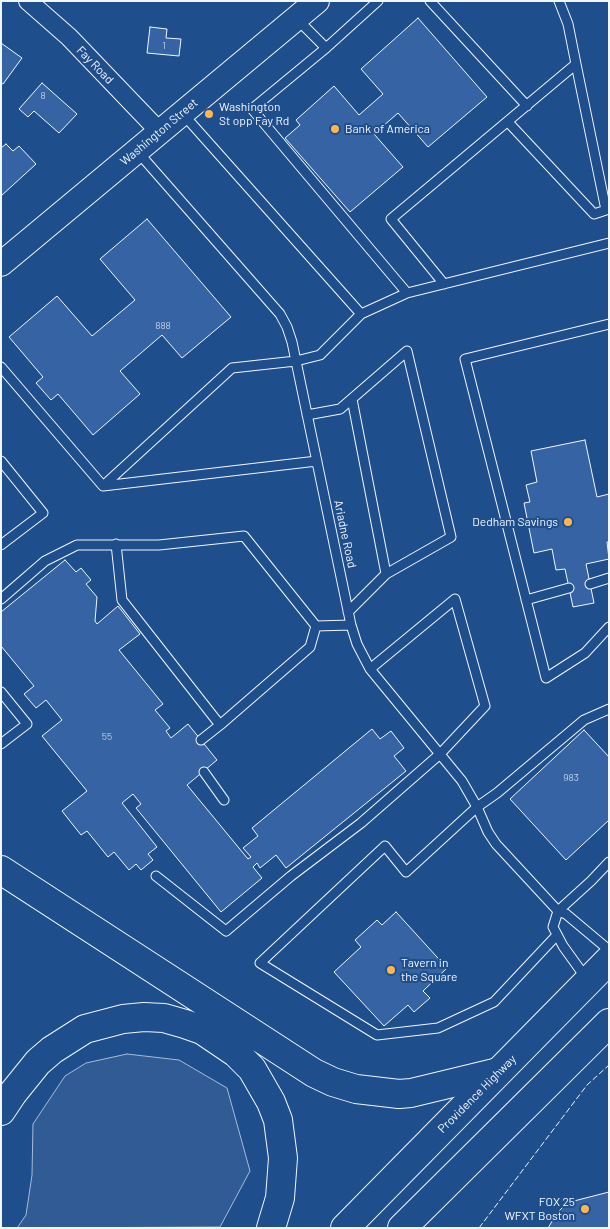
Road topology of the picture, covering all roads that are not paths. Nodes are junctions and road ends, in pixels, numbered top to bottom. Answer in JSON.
{"nodes":[{"id":1,"x":28,"y":1,"type":"edge"},
{"id":2,"x":317,"y":1,"type":"edge"},
{"id":3,"x":378,"y":1,"type":"edge"},
{"id":4,"x":430,"y":1,"type":"edge"},
{"id":5,"x":559,"y":1,"type":"edge"},
{"id":6,"x":296,"y":18,"type":"junction"},
{"id":7,"x":326,"y":48,"type":"junction"},
{"id":8,"x":576,"y":64,"type":"junction"},
{"id":9,"x":527,"y":106,"type":"junction"},
{"id":10,"x":182,"y":113,"type":"junction"},
{"id":11,"x":508,"y":122,"type":"junction"},
{"id":12,"x":160,"y":132,"type":"junction"},
{"id":13,"x":137,"y":151,"type":"junction"},
{"id":14,"x":609,"y":243,"type":"edge"},
{"id":15,"x":1,"y":264,"type":"edge"},
{"id":16,"x":444,"y":284,"type":"junction"},
{"id":17,"x":406,"y":293,"type":"junction"},
{"id":18,"x":361,"y":314,"type":"junction"},
{"id":19,"x":609,"y":324,"type":"edge"},
{"id":20,"x":296,"y":361,"type":"junction"},
{"id":21,"x":1,"y":367,"type":"edge"},
{"id":22,"x":352,"y":399,"type":"junction"},
{"id":23,"x":307,"y":414,"type":"junction"},
{"id":24,"x":1,"y":461,"type":"edge"},
{"id":25,"x":317,"y":461,"type":"junction"},
{"id":26,"x":103,"y":486,"type":"junction"},
{"id":27,"x":116,"y":544,"type":"junction"},
{"id":28,"x":1,"y":545,"type":"edge"},
{"id":29,"x":386,"y":574,"type":"junction"},
{"id":30,"x":609,"y":578,"type":"edge"},
{"id":31,"x":590,"y":584,"type":"dead end"},
{"id":32,"x":569,"y":588,"type":"dead end"},
{"id":33,"x":1,"y":598,"type":"edge"},
{"id":34,"x":526,"y":600,"type":"junction"},
{"id":35,"x":348,"y":612,"type":"junction"},
{"id":36,"x":351,"y":625,"type":"junction"},
{"id":37,"x":316,"y":626,"type":"junction"},
{"id":38,"x":609,"y":627,"type":"edge"},
{"id":39,"x":370,"y":669,"type":"junction"},
{"id":40,"x":1,"y":692,"type":"edge"},
{"id":41,"x":609,"y":709,"type":"edge"},
{"id":42,"x":220,"y":725,"type":"junction"},
{"id":43,"x":201,"y":740,"type":"dead end"},
{"id":44,"x":1,"y":744,"type":"edge"},
{"id":45,"x":440,"y":754,"type":"junction"},
{"id":46,"x":204,"y":772,"type":"dead end"},
{"id":47,"x":224,"y":800,"type":"dead end"},
{"id":48,"x":477,"y":807,"type":"junction"},
{"id":49,"x":609,"y":862,"type":"edge"},
{"id":50,"x":1,"y":870,"type":"edge"},
{"id":51,"x":156,"y":876,"type":"dead end"},
{"id":52,"x":558,"y":911,"type":"junction"},
{"id":53,"x":557,"y":935,"type":"junction"},
{"id":54,"x":609,"y":950,"type":"edge"},
{"id":55,"x":609,"y":960,"type":"edge"},
{"id":56,"x":589,"y":981,"type":"junction"},
{"id":57,"x":606,"y":1027,"type":"edge"},
{"id":58,"x":498,"y":1072,"type":"junction"},
{"id":59,"x":1,"y":1111,"type":"edge"},
{"id":60,"x":271,"y":1228,"type":"edge"},
{"id":61,"x":345,"y":1228,"type":"edge"},
{"id":62,"x":402,"y":1228,"type":"edge"}],
"edges":[{"from":1,"to":12,"type":"street","name":"Fay Road"},
{"from":2,"to":6,"type":"main road","name":"Washington Street"},
{"from":3,"to":7,"type":"lane"},
{"from":4,"to":9,"type":"lane"},
{"from":5,"to":8,"type":"lane"},
{"from":6,"to":7,"type":"lane"},
{"from":6,"to":10,"type":"main road","name":"Washington Street"},
{"from":7,"to":17,"type":"lane"},
{"from":8,"to":9,"type":"lane"},
{"from":8,"to":11,"type":"lane"},
{"from":9,"to":11,"type":"lane"},
{"from":10,"to":12,"type":"main road","name":"Washington Street"},
{"from":10,"to":18,"type":"lane"},
{"from":11,"to":16,"type":"lane"},
{"from":12,"to":13,"type":"main road","name":"Washington Street"},
{"from":13,"to":15,"type":"main road","name":"Washington Street"},
{"from":13,"to":20,"type":"lane","name":"Ariadne Road"},
{"from":14,"to":16,"type":"lane"},
{"from":16,"to":17,"type":"lane"},
{"from":17,"to":18,"type":"lane"},
{"from":18,"to":20,"type":"lane"},
{"from":19,"to":34,"type":"lane"},
{"from":20,"to":23,"type":"lane","name":"Ariadne Road"},
{"from":20,"to":26,"type":"lane"},
{"from":21,"to":26,"type":"lane"},
{"from":22,"to":23,"type":"lane"},
{"from":22,"to":29,"type":"lane"},
{"from":22,"to":29,"type":"lane"},
{"from":23,"to":25,"type":"lane","name":"Ariadne Road"},
{"from":24,"to":28,"type":"lane"},
{"from":25,"to":26,"type":"lane"},
{"from":25,"to":35,"type":"lane","name":"Ariadne Road"},
{"from":27,"to":33,"type":"lane"},
{"from":27,"to":37,"type":"lane"},
{"from":27,"to":42,"type":"lane"},
{"from":29,"to":35,"type":"lane"},
{"from":30,"to":31,"type":"lane"},
{"from":32,"to":34,"type":"lane"},
{"from":34,"to":38,"type":"lane"},
{"from":35,"to":36,"type":"lane","name":"Ariadne Road"},
{"from":36,"to":37,"type":"lane"},
{"from":36,"to":39,"type":"lane","name":"Ariadne Road"},
{"from":37,"to":42,"type":"lane"},
{"from":39,"to":45,"type":"lane","name":"Ariadne Road"},
{"from":39,"to":45,"type":"lane"},
{"from":40,"to":44,"type":"lane"},
{"from":41,"to":48,"type":"lane"},
{"from":42,"to":43,"type":"lane"},
{"from":45,"to":48,"type":"lane","name":"Ariadne Road"},
{"from":45,"to":51,"type":"lane"},
{"from":46,"to":47,"type":"lane"},
{"from":48,"to":52,"type":"lane","name":"Ariadne Road"},
{"from":48,"to":53,"type":"lane"},
{"from":49,"to":52,"type":"lane"},
{"from":50,"to":58,"type":"highway"},
{"from":52,"to":53,"type":"lane"},
{"from":52,"to":54,"type":"lane","name":"Ariadne Road"},
{"from":53,"to":56,"type":"lane"},
{"from":55,"to":56,"type":"highway","name":"Providence Highway"},
{"from":56,"to":58,"type":"highway","name":"Providence Highway"},
{"from":57,"to":62,"type":"highway"},
{"from":58,"to":61,"type":"highway","name":"Providence Highway"},
{"from":59,"to":60,"type":"highway"}]}
